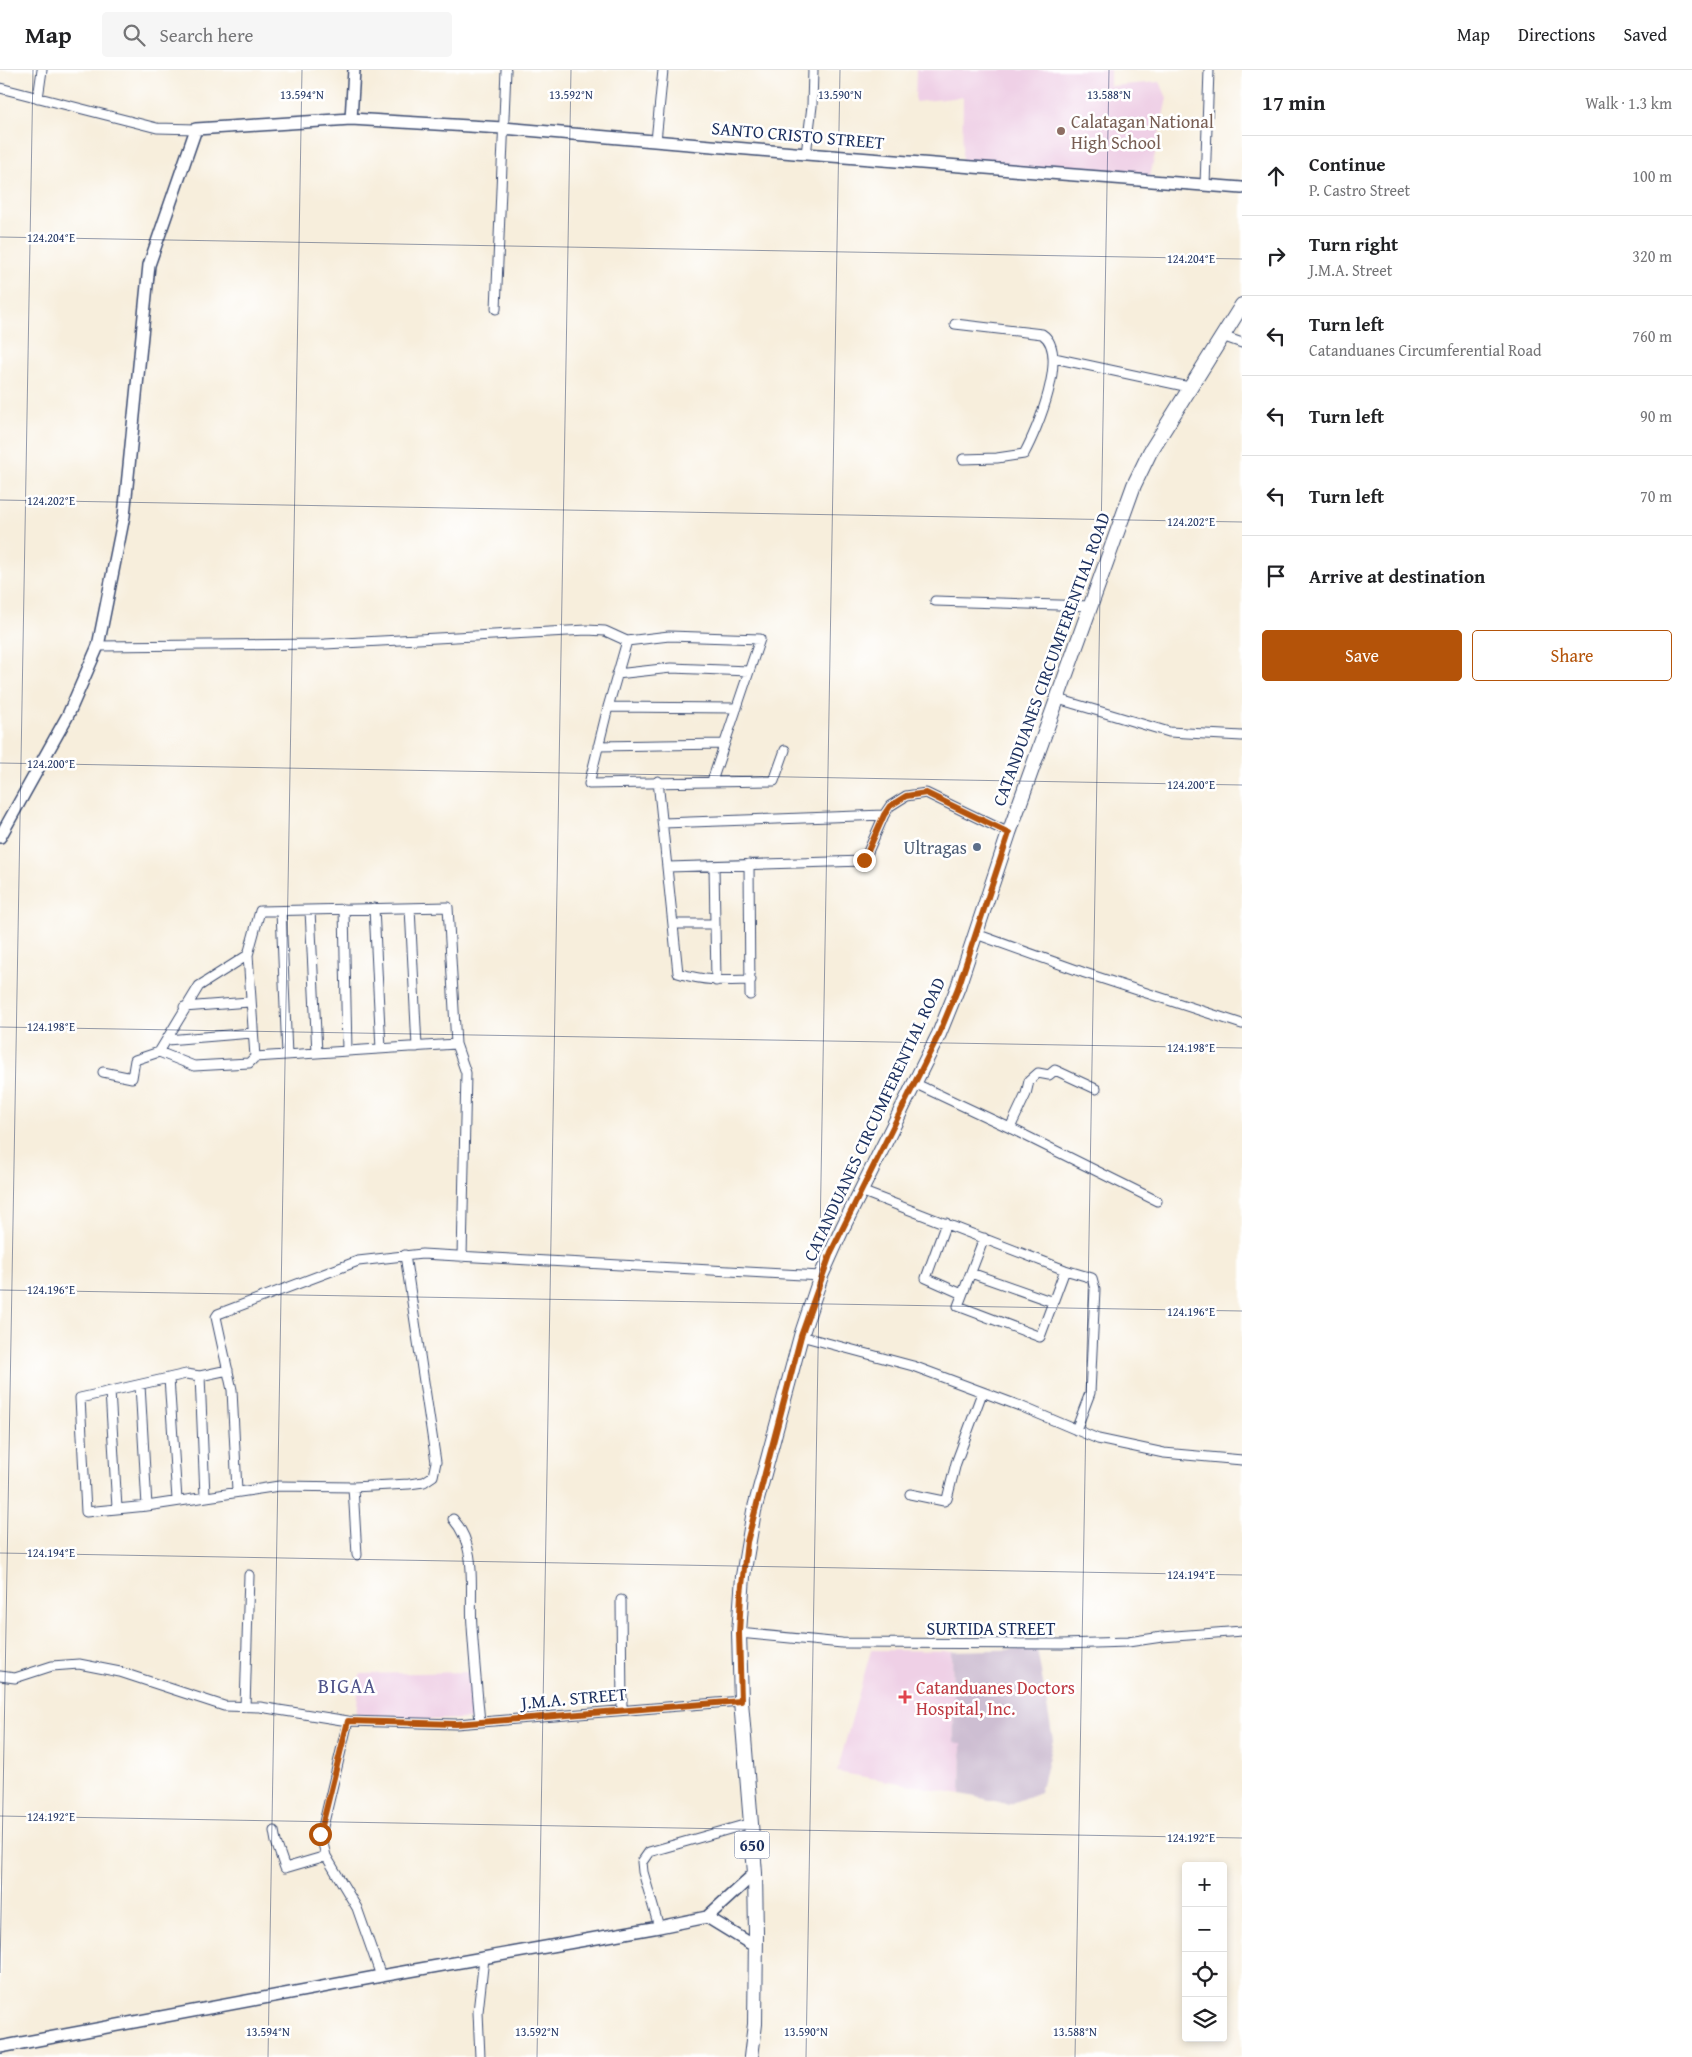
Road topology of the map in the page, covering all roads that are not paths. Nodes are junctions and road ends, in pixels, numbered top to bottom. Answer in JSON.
{"nodes":[{"id":1,"x":42,"y":70,"type":"edge"},
{"id":2,"x":354,"y":70,"type":"edge"},
{"id":3,"x":506,"y":70,"type":"edge"},
{"id":4,"x":663,"y":70,"type":"edge"},
{"id":5,"x":813,"y":70,"type":"edge"},
{"id":6,"x":1209,"y":70,"type":"edge"},
{"id":7,"x":0,"y":88,"type":"edge"},
{"id":8,"x":38,"y":98,"type":"junction"},
{"id":9,"x":350,"y":119,"type":"junction"},
{"id":10,"x":503,"y":128,"type":"junction"},
{"id":11,"x":196,"y":129,"type":"junction"},
{"id":12,"x":656,"y":141,"type":"junction"},
{"id":13,"x":806,"y":154,"type":"junction"},
{"id":14,"x":1205,"y":185,"type":"junction"},
{"id":15,"x":1242,"y":188,"type":"edge"},
{"id":16,"x":1242,"y":304,"type":"edge"},
{"id":17,"x":496,"y":310,"type":"dead end"},
{"id":18,"x":955,"y":324,"type":"dead end"},
{"id":19,"x":1222,"y":336,"type":"junction"},
{"id":20,"x":1242,"y":344,"type":"edge"},
{"id":21,"x":1054,"y":358,"type":"junction"},
{"id":22,"x":1189,"y":387,"type":"junction"},
{"id":23,"x":963,"y":459,"type":"dead end"},
{"id":24,"x":935,"y":601,"type":"dead end"},
{"id":25,"x":1091,"y":606,"type":"junction"},
{"id":26,"x":627,"y":641,"type":"junction"},
{"id":27,"x":98,"y":646,"type":"junction"},
{"id":28,"x":749,"y":671,"type":"junction"},
{"id":29,"x":617,"y":674,"type":"junction"},
{"id":30,"x":1058,"y":699,"type":"junction"},
{"id":31,"x":608,"y":707,"type":"junction"},
{"id":32,"x":736,"y":708,"type":"junction"},
{"id":33,"x":1242,"y":736,"type":"edge"},
{"id":34,"x":724,"y":744,"type":"junction"},
{"id":35,"x":598,"y":746,"type":"junction"},
{"id":36,"x":785,"y":750,"type":"dead end"},
{"id":37,"x":658,"y":781,"type":"junction"},
{"id":38,"x":712,"y":781,"type":"junction"},
{"id":39,"x":884,"y":815,"type":"junction"},
{"id":40,"x":663,"y":823,"type":"junction"},
{"id":41,"x":1009,"y":833,"type":"junction"},
{"id":42,"x":0,"y":837,"type":"edge"},
{"id":43,"x":749,"y":864,"type":"junction"},
{"id":44,"x":714,"y":866,"type":"junction"},
{"id":45,"x":668,"y":867,"type":"junction"},
{"id":46,"x":374,"y":908,"type":"junction"},
{"id":47,"x":410,"y":908,"type":"junction"},
{"id":48,"x":344,"y":909,"type":"junction"},
{"id":49,"x":281,"y":910,"type":"junction"},
{"id":50,"x":310,"y":910,"type":"junction"},
{"id":51,"x":674,"y":924,"type":"junction"},
{"id":52,"x":715,"y":924,"type":"junction"},
{"id":53,"x":976,"y":934,"type":"junction"},
{"id":54,"x":248,"y":956,"type":"junction"},
{"id":55,"x":751,"y":980,"type":"junction"},
{"id":56,"x":716,"y":981,"type":"junction"},
{"id":57,"x":750,"y":995,"type":"dead end"},
{"id":58,"x":249,"y":1002,"type":"junction"},
{"id":59,"x":184,"y":1007,"type":"junction"},
{"id":60,"x":1242,"y":1024,"type":"edge"},
{"id":61,"x":252,"y":1033,"type":"junction"},
{"id":62,"x":167,"y":1040,"type":"junction"},
{"id":63,"x":456,"y":1044,"type":"junction"},
{"id":64,"x":417,"y":1047,"type":"junction"},
{"id":65,"x":381,"y":1049,"type":"junction"},
{"id":66,"x":347,"y":1051,"type":"junction"},
{"id":67,"x":159,"y":1052,"type":"junction"},
{"id":68,"x":317,"y":1053,"type":"junction"},
{"id":69,"x":287,"y":1056,"type":"junction"},
{"id":70,"x":255,"y":1057,"type":"junction"},
{"id":71,"x":103,"y":1072,"type":"dead end"},
{"id":72,"x":914,"y":1083,"type":"junction"},
{"id":73,"x":1096,"y":1089,"type":"dead end"},
{"id":74,"x":1010,"y":1128,"type":"junction"},
{"id":75,"x":861,"y":1191,"type":"junction"},
{"id":76,"x":1157,"y":1201,"type":"dead end"},
{"id":77,"x":946,"y":1224,"type":"junction"},
{"id":78,"x":984,"y":1238,"type":"junction"},
{"id":79,"x":405,"y":1255,"type":"junction"},
{"id":80,"x":462,"y":1257,"type":"junction"},
{"id":81,"x":1065,"y":1270,"type":"junction"},
{"id":82,"x":970,"y":1273,"type":"junction"},
{"id":83,"x":821,"y":1276,"type":"junction"},
{"id":84,"x":962,"y":1294,"type":"junction"},
{"id":85,"x":1052,"y":1302,"type":"junction"},
{"id":86,"x":801,"y":1336,"type":"junction"},
{"id":87,"x":228,"y":1370,"type":"junction"},
{"id":88,"x":200,"y":1376,"type":"junction"},
{"id":89,"x":169,"y":1378,"type":"junction"},
{"id":90,"x":140,"y":1384,"type":"junction"},
{"id":91,"x":110,"y":1391,"type":"junction"},
{"id":92,"x":982,"y":1393,"type":"junction"},
{"id":93,"x":1076,"y":1430,"type":"junction"},
{"id":94,"x":1242,"y":1460,"type":"edge"},
{"id":95,"x":353,"y":1487,"type":"junction"},
{"id":96,"x":237,"y":1491,"type":"junction"},
{"id":97,"x":910,"y":1494,"type":"dead end"},
{"id":98,"x":205,"y":1496,"type":"junction"},
{"id":99,"x":177,"y":1500,"type":"junction"},
{"id":100,"x":147,"y":1506,"type":"junction"},
{"id":101,"x":117,"y":1508,"type":"junction"},
{"id":102,"x":453,"y":1519,"type":"dead end"},
{"id":103,"x":357,"y":1555,"type":"dead end"},
{"id":104,"x":249,"y":1575,"type":"dead end"},
{"id":105,"x":621,"y":1600,"type":"dead end"},
{"id":106,"x":1242,"y":1631,"type":"edge"},
{"id":107,"x":739,"y":1633,"type":"junction"},
{"id":108,"x":0,"y":1676,"type":"edge"},
{"id":109,"x":741,"y":1701,"type":"junction"},
{"id":110,"x":245,"y":1707,"type":"junction"},
{"id":111,"x":622,"y":1710,"type":"junction"},
{"id":112,"x":348,"y":1721,"type":"junction"},
{"id":113,"x":480,"y":1722,"type":"junction"},
{"id":114,"x":751,"y":1823,"type":"junction"},
{"id":115,"x":274,"y":1831,"type":"dead end"},
{"id":116,"x":326,"y":1856,"type":"junction"},
{"id":117,"x":755,"y":1873,"type":"junction"},
{"id":118,"x":707,"y":1917,"type":"junction"},
{"id":119,"x":659,"y":1927,"type":"junction"},
{"id":120,"x":756,"y":1947,"type":"junction"},
{"id":121,"x":484,"y":1958,"type":"junction"},
{"id":122,"x":381,"y":1976,"type":"junction"},
{"id":123,"x":0,"y":2047,"type":"edge"},
{"id":124,"x":480,"y":2057,"type":"edge"},
{"id":125,"x":751,"y":2057,"type":"edge"}],
"edges":[{"from":1,"to":8,"type":"street"},
{"from":2,"to":9,"type":"street"},
{"from":3,"to":10,"type":"street"},
{"from":4,"to":12,"type":"street"},
{"from":5,"to":13,"type":"street"},
{"from":6,"to":14,"type":"street"},
{"from":7,"to":8,"type":"street"},
{"from":8,"to":11,"type":"street"},
{"from":9,"to":10,"type":"street","name":"SANTO CRISTO STREET"},
{"from":9,"to":11,"type":"street","name":"SANTO CRISTO STREET"},
{"from":10,"to":12,"type":"street","name":"SANTO CRISTO STREET"},
{"from":10,"to":17,"type":"street"},
{"from":11,"to":27,"type":"street"},
{"from":12,"to":13,"type":"street","name":"SANTO CRISTO STREET"},
{"from":13,"to":14,"type":"street","name":"SANTO CRISTO STREET"},
{"from":14,"to":15,"type":"street","name":"SANTO CRISTO STREET"},
{"from":16,"to":19,"type":"main road","name":"CATANDUANES CIRCUMFERENTIAL ROAD","number":"650"},
{"from":18,"to":21,"type":"street"},
{"from":19,"to":20,"type":"street"},
{"from":19,"to":22,"type":"main road","name":"CATANDUANES CIRCUMFERENTIAL ROAD","number":"650"},
{"from":21,"to":22,"type":"street"},
{"from":21,"to":23,"type":"street"},
{"from":22,"to":25,"type":"main road","name":"CATANDUANES CIRCUMFERENTIAL ROAD","number":"650"},
{"from":24,"to":25,"type":"street"},
{"from":25,"to":30,"type":"main road","name":"CATANDUANES CIRCUMFERENTIAL ROAD","number":"650"},
{"from":26,"to":27,"type":"street"},
{"from":26,"to":28,"type":"street"},
{"from":26,"to":29,"type":"street"},
{"from":27,"to":42,"type":"street"},
{"from":28,"to":29,"type":"street"},
{"from":28,"to":32,"type":"street"},
{"from":29,"to":31,"type":"street"},
{"from":30,"to":33,"type":"street"},
{"from":30,"to":41,"type":"main road","name":"CATANDUANES CIRCUMFERENTIAL ROAD","number":"650"},
{"from":31,"to":32,"type":"street"},
{"from":31,"to":35,"type":"street"},
{"from":32,"to":34,"type":"street"},
{"from":34,"to":35,"type":"street"},
{"from":34,"to":38,"type":"street"},
{"from":35,"to":37,"type":"street"},
{"from":36,"to":38,"type":"street"},
{"from":37,"to":38,"type":"street"},
{"from":37,"to":40,"type":"street"},
{"from":39,"to":40,"type":"street"},
{"from":39,"to":41,"type":"street"},
{"from":39,"to":43,"type":"street"},
{"from":40,"to":45,"type":"street"},
{"from":41,"to":53,"type":"main road","name":"CATANDUANES CIRCUMFERENTIAL ROAD","number":"650"},
{"from":43,"to":44,"type":"street"},
{"from":43,"to":55,"type":"street"},
{"from":44,"to":45,"type":"street"},
{"from":44,"to":52,"type":"street"},
{"from":45,"to":51,"type":"street"},
{"from":46,"to":47,"type":"street"},
{"from":46,"to":48,"type":"street"},
{"from":46,"to":65,"type":"street"},
{"from":47,"to":63,"type":"street"},
{"from":47,"to":64,"type":"street"},
{"from":48,"to":50,"type":"street"},
{"from":48,"to":66,"type":"street"},
{"from":49,"to":50,"type":"street"},
{"from":49,"to":54,"type":"street"},
{"from":49,"to":69,"type":"street"},
{"from":50,"to":68,"type":"street"},
{"from":51,"to":52,"type":"street"},
{"from":51,"to":56,"type":"street"},
{"from":52,"to":56,"type":"street"},
{"from":53,"to":60,"type":"street"},
{"from":53,"to":72,"type":"main road","name":"CATANDUANES CIRCUMFERENTIAL ROAD","number":"650"},
{"from":54,"to":58,"type":"street"},
{"from":54,"to":59,"type":"street"},
{"from":55,"to":56,"type":"street"},
{"from":55,"to":57,"type":"street"},
{"from":58,"to":59,"type":"street"},
{"from":58,"to":61,"type":"street"},
{"from":59,"to":62,"type":"street"},
{"from":61,"to":62,"type":"street"},
{"from":61,"to":70,"type":"street"},
{"from":62,"to":67,"type":"street"},
{"from":63,"to":64,"type":"street"},
{"from":63,"to":80,"type":"street"},
{"from":64,"to":65,"type":"street"},
{"from":65,"to":66,"type":"street"},
{"from":66,"to":68,"type":"street"},
{"from":67,"to":70,"type":"street"},
{"from":67,"to":71,"type":"street"},
{"from":68,"to":69,"type":"street"},
{"from":69,"to":70,"type":"street"},
{"from":72,"to":74,"type":"street"},
{"from":72,"to":75,"type":"main road","name":"CATANDUANES CIRCUMFERENTIAL ROAD","number":"650"},
{"from":73,"to":74,"type":"street"},
{"from":74,"to":76,"type":"street"},
{"from":75,"to":77,"type":"street"},
{"from":75,"to":83,"type":"main road","name":"CATANDUANES CIRCUMFERENTIAL ROAD","number":"650"},
{"from":77,"to":78,"type":"street"},
{"from":77,"to":84,"type":"street"},
{"from":78,"to":81,"type":"street"},
{"from":78,"to":82,"type":"street"},
{"from":79,"to":80,"type":"street"},
{"from":79,"to":87,"type":"street"},
{"from":79,"to":95,"type":"street"},
{"from":80,"to":83,"type":"street"},
{"from":81,"to":85,"type":"street"},
{"from":81,"to":93,"type":"street"},
{"from":82,"to":84,"type":"street"},
{"from":82,"to":85,"type":"street"},
{"from":83,"to":86,"type":"main road","name":"CATANDUANES CIRCUMFERENTIAL ROAD","number":"650"},
{"from":84,"to":85,"type":"street"},
{"from":86,"to":92,"type":"street"},
{"from":86,"to":107,"type":"main road","name":"CATANDUANES CIRCUMFERENTIAL ROAD","number":"650"},
{"from":87,"to":88,"type":"street"},
{"from":87,"to":96,"type":"street"},
{"from":88,"to":89,"type":"street"},
{"from":88,"to":98,"type":"street"},
{"from":89,"to":90,"type":"street"},
{"from":89,"to":99,"type":"street"},
{"from":90,"to":91,"type":"street"},
{"from":90,"to":100,"type":"street"},
{"from":91,"to":101,"type":"street"},
{"from":91,"to":101,"type":"street"},
{"from":92,"to":93,"type":"street"},
{"from":92,"to":97,"type":"street"},
{"from":93,"to":94,"type":"street"},
{"from":95,"to":96,"type":"street"},
{"from":95,"to":103,"type":"street"},
{"from":96,"to":98,"type":"street"},
{"from":98,"to":99,"type":"street"},
{"from":99,"to":100,"type":"street"},
{"from":100,"to":101,"type":"street"},
{"from":102,"to":113,"type":"street"},
{"from":104,"to":110,"type":"street"},
{"from":105,"to":111,"type":"street"},
{"from":106,"to":107,"type":"street","name":"SURTIDA STREET"},
{"from":107,"to":109,"type":"main road","name":"CATANDUANES CIRCUMFERENTIAL ROAD","number":"650"},
{"from":108,"to":110,"type":"street","name":"J.M.A. STREET"},
{"from":109,"to":111,"type":"street","name":"J.M.A. STREET"},
{"from":109,"to":114,"type":"main road","name":"CATANDUANES CIRCUMFERENTIAL ROAD","number":"650"},
{"from":110,"to":112,"type":"street","name":"J.M.A. STREET"},
{"from":111,"to":113,"type":"street","name":"J.M.A. STREET"},
{"from":112,"to":113,"type":"street","name":"J.M.A. STREET"},
{"from":112,"to":116,"type":"street"},
{"from":114,"to":117,"type":"main road","name":"CATANDUANES CIRCUMFERENTIAL ROAD","number":"650"},
{"from":114,"to":119,"type":"street"},
{"from":115,"to":116,"type":"street"},
{"from":116,"to":122,"type":"street"},
{"from":117,"to":118,"type":"street"},
{"from":117,"to":120,"type":"main road","name":"CATANDUANES CIRCUMFERENTIAL ROAD","number":"650"},
{"from":118,"to":119,"type":"street"},
{"from":118,"to":120,"type":"street"},
{"from":119,"to":121,"type":"street"},
{"from":120,"to":125,"type":"main road","name":"CATANDUANES CIRCUMFERENTIAL ROAD","number":"650"},
{"from":121,"to":122,"type":"street"},
{"from":121,"to":124,"type":"street"},
{"from":122,"to":123,"type":"street"}]}
